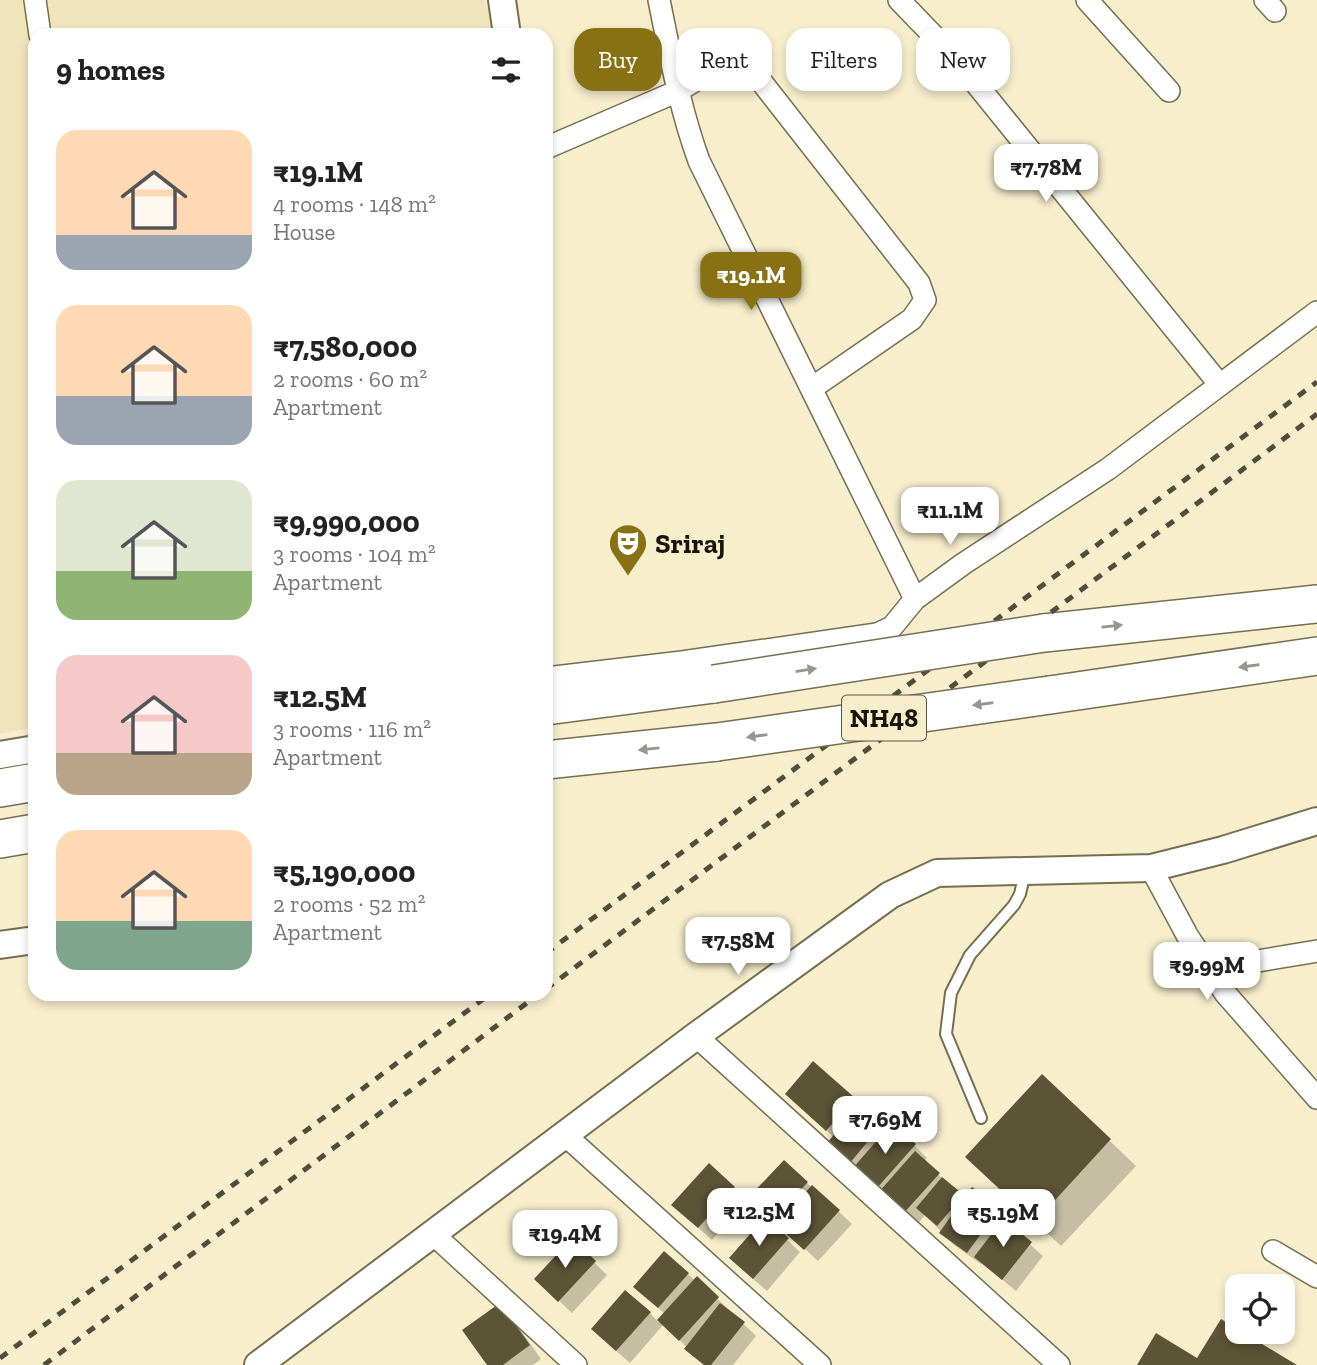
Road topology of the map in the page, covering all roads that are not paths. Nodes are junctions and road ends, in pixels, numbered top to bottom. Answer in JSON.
{"nodes":[{"id":1,"x":34,"y":0,"type":"edge"},
{"id":2,"x":502,"y":0,"type":"edge"},
{"id":3,"x":659,"y":0,"type":"edge"},
{"id":4,"x":899,"y":0,"type":"edge"},
{"id":5,"x":1087,"y":0,"type":"edge"},
{"id":6,"x":39,"y":28,"type":"edge"},
{"id":7,"x":506,"y":28,"type":"edge"},
{"id":8,"x":676,"y":81,"type":"edge"},
{"id":9,"x":678,"y":91,"type":"joint"},
{"id":10,"x":769,"y":91,"type":"edge"},
{"id":11,"x":1169,"y":92,"type":"dead end"},
{"id":12,"x":553,"y":145,"type":"edge"},
{"id":13,"x":1317,"y":312,"type":"edge"},
{"id":14,"x":1220,"y":385,"type":"junction"},
{"id":15,"x":812,"y":388,"type":"junction"},
{"id":16,"x":915,"y":600,"type":"junction"},
{"id":17,"x":1317,"y":604,"type":"edge"},
{"id":18,"x":1317,"y":656,"type":"edge"},
{"id":19,"x":553,"y":677,"type":"edge"},
{"id":20,"x":553,"y":705,"type":"edge"},
{"id":21,"x":28,"y":758,"type":"edge"},
{"id":22,"x":553,"y":759,"type":"edge"},
{"id":23,"x":13,"y":778,"type":"edge"},
{"id":24,"x":1317,"y":821,"type":"edge"},
{"id":25,"x":1151,"y":867,"type":"junction"},
{"id":26,"x":1025,"y":871,"type":"junction"},
{"id":27,"x":28,"y":941,"type":"edge"},
{"id":28,"x":0,"y":944,"type":"edge"},
{"id":29,"x":1317,"y":951,"type":"edge"},
{"id":30,"x":1210,"y":969,"type":"junction"},
{"id":31,"x":696,"y":1036,"type":"junction"},
{"id":32,"x":1317,"y":1097,"type":"edge"},
{"id":33,"x":981,"y":1118,"type":"dead end"},
{"id":34,"x":565,"y":1135,"type":"junction"},
{"id":35,"x":433,"y":1234,"type":"junction"},
{"id":36,"x":1273,"y":1251,"type":"dead end"},
{"id":37,"x":1317,"y":1277,"type":"edge"},
{"id":38,"x":562,"y":1361,"type":"edge"},
{"id":39,"x":258,"y":1365,"type":"edge"},
{"id":40,"x":820,"y":1365,"type":"edge"},
{"id":41,"x":1059,"y":1365,"type":"edge"}],
"edges":[{"from":1,"to":6,"type":"street"},
{"from":2,"to":7,"type":"street"},
{"from":3,"to":8,"type":"street"},
{"from":4,"to":14,"type":"street"},
{"from":5,"to":11,"type":"street"},
{"from":9,"to":12,"type":"street"},
{"from":9,"to":15,"type":"street"},
{"from":10,"to":15,"type":"street"},
{"from":13,"to":14,"type":"street"},
{"from":14,"to":16,"type":"street"},
{"from":15,"to":16,"type":"street"},
{"from":16,"to":19,"type":"street"},
{"from":20,"to":17,"type":"highway","number":"NH48","one_way":true,"bridge":true},
{"from":18,"to":22,"type":"highway","number":"NH48","one_way":true,"bridge":true},
{"from":21,"to":23,"type":"street"},
{"from":24,"to":25,"type":"street"},
{"from":25,"to":26,"type":"street"},
{"from":25,"to":30,"type":"street"},
{"from":26,"to":31,"type":"street"},
{"from":26,"to":33,"type":"lane"},
{"from":27,"to":28,"type":"street"},
{"from":29,"to":30,"type":"street"},
{"from":30,"to":32,"type":"street"},
{"from":31,"to":34,"type":"street"},
{"from":31,"to":41,"type":"street"},
{"from":34,"to":35,"type":"street"},
{"from":34,"to":40,"type":"street"},
{"from":35,"to":38,"type":"street"},
{"from":35,"to":39,"type":"street"},
{"from":36,"to":37,"type":"street"}]}
